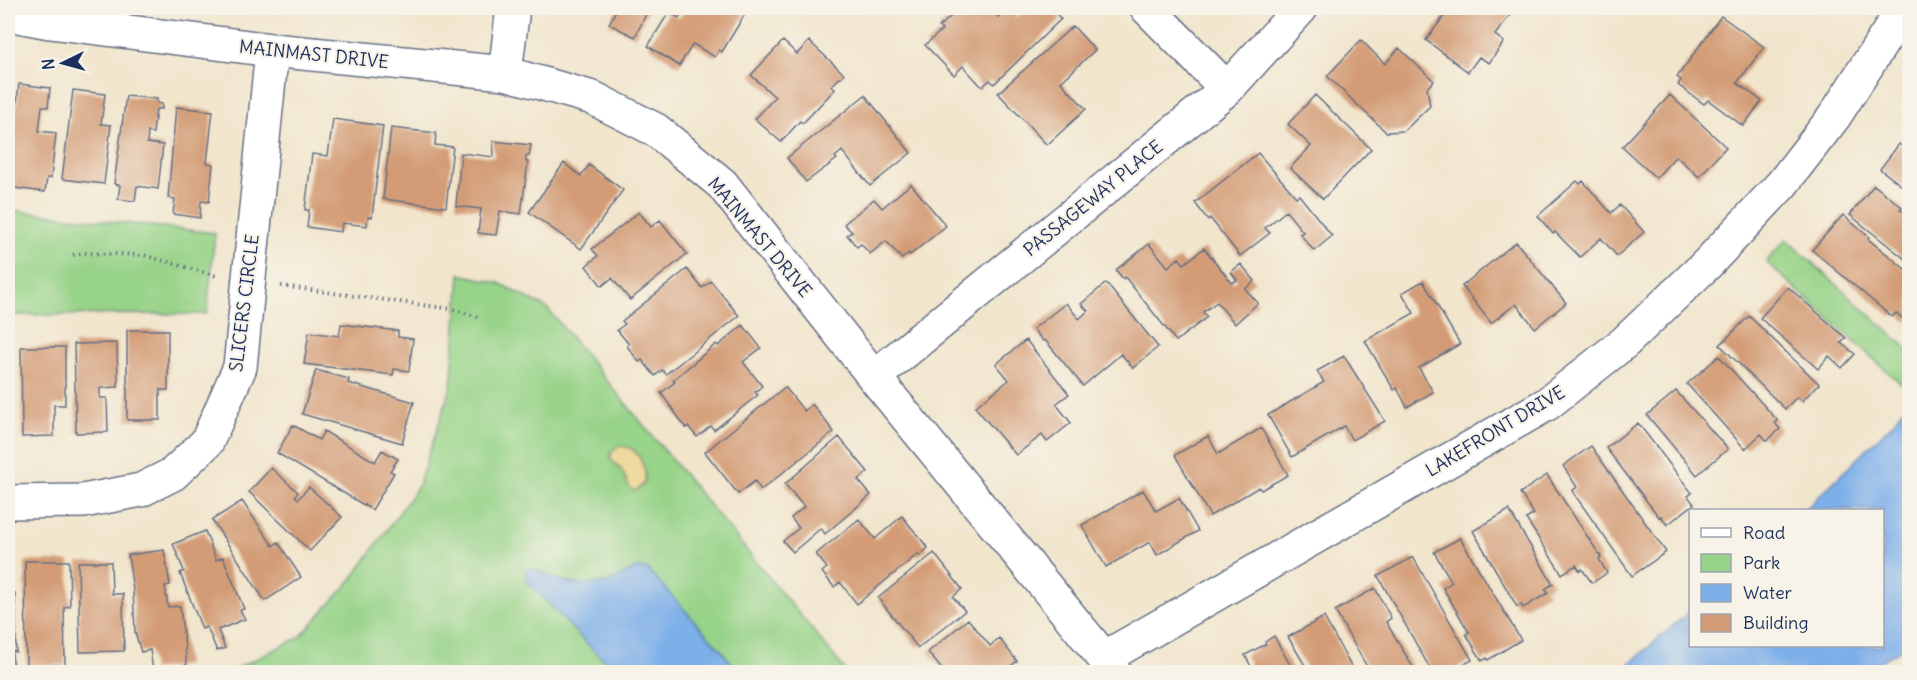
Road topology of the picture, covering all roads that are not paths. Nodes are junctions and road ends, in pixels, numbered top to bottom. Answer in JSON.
{"nodes":[{"id":1,"x":513,"y":8,"type":"edge"},
{"id":2,"x":1147,"y":8,"type":"edge"},
{"id":3,"x":1301,"y":8,"type":"edge"},
{"id":4,"x":1904,"y":8,"type":"edge"},
{"id":5,"x":8,"y":14,"type":"edge"},
{"id":6,"x":272,"y":50,"type":"junction"},
{"id":7,"x":505,"y":73,"type":"junction"},
{"id":8,"x":1227,"y":89,"type":"junction"},
{"id":9,"x":874,"y":377,"type":"junction"},
{"id":10,"x":8,"y":502,"type":"edge"},
{"id":11,"x":1109,"y":665,"type":"edge"}],
"edges":[{"from":1,"to":7,"type":"street"},
{"from":2,"to":8,"type":"street"},
{"from":3,"to":8,"type":"street","name":"PASSAGEWAY PLACE"},
{"from":4,"to":11,"type":"street","name":"LAKEFRONT DRIVE"},
{"from":5,"to":6,"type":"street","name":"MAINMAST DRIVE"},
{"from":6,"to":7,"type":"street","name":"MAINMAST DRIVE"},
{"from":6,"to":10,"type":"street","name":"SLICERS CIRCLE"},
{"from":7,"to":9,"type":"street","name":"MAINMAST DRIVE"},
{"from":8,"to":9,"type":"street","name":"PASSAGEWAY PLACE"},
{"from":9,"to":11,"type":"street","name":"MAINMAST DRIVE"}]}
